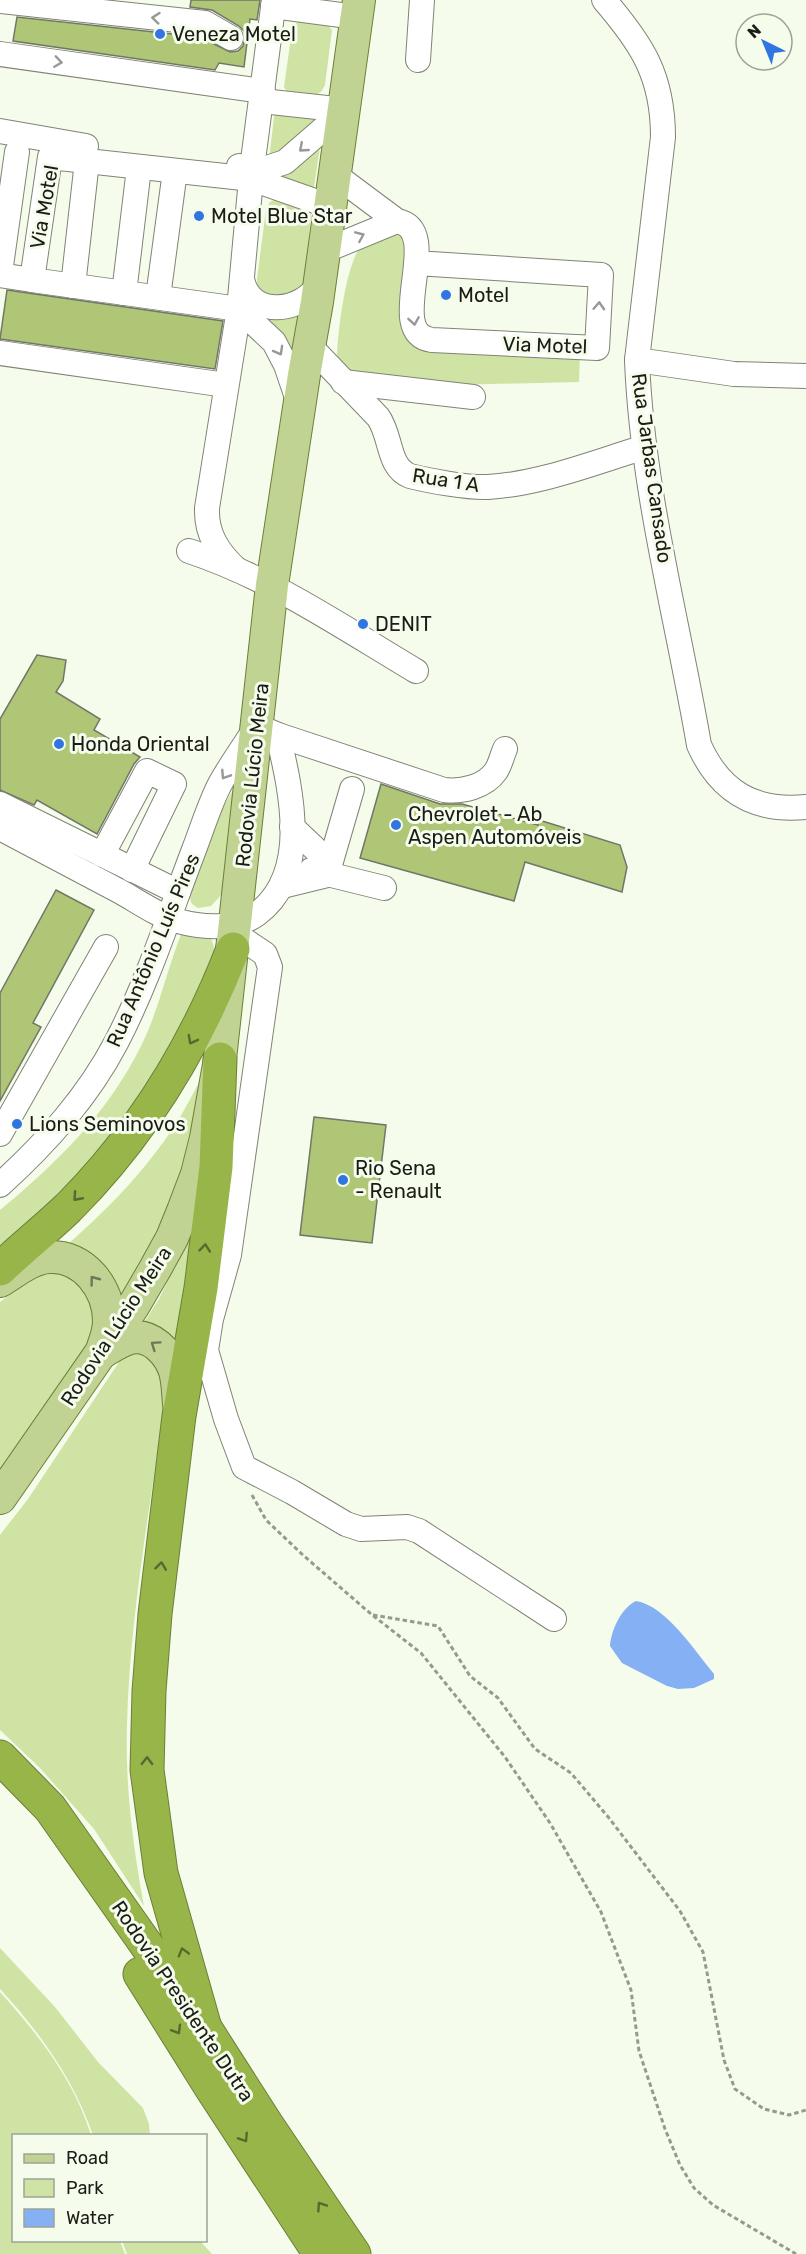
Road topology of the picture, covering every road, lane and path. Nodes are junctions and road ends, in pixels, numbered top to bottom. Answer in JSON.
{"nodes":[{"id":1,"x":422,"y":0,"type":"edge"},
{"id":2,"x":604,"y":0,"type":"edge"},
{"id":3,"x":0,"y":1,"type":"edge"},
{"id":4,"x":274,"y":3,"type":"edge"},
{"id":5,"x":358,"y":9,"type":"edge"},
{"id":6,"x":249,"y":44,"type":"junction"},
{"id":7,"x":0,"y":54,"type":"edge"},
{"id":8,"x":418,"y":60,"type":"dead end"},
{"id":9,"x":263,"y":96,"type":"junction"},
{"id":10,"x":345,"y":110,"type":"junction"},
{"id":11,"x":0,"y":131,"type":"edge"},
{"id":12,"x":17,"y":152,"type":"dead end"},
{"id":13,"x":87,"y":161,"type":"junction"},
{"id":14,"x":139,"y":168,"type":"junction"},
{"id":15,"x":175,"y":171,"type":"junction"},
{"id":16,"x":252,"y":173,"type":"junction"},
{"id":17,"x":334,"y":174,"type":"junction"},
{"id":18,"x":329,"y":206,"type":"junction"},
{"id":19,"x":397,"y":220,"type":"junction"},
{"id":20,"x":324,"y":250,"type":"junction"},
{"id":21,"x":416,"y":263,"type":"junction"},
{"id":22,"x":0,"y":274,"type":"edge"},
{"id":23,"x":242,"y":279,"type":"junction"},
{"id":24,"x":32,"y":280,"type":"junction"},
{"id":25,"x":320,"y":283,"type":"junction"},
{"id":26,"x":73,"y":286,"type":"junction"},
{"id":27,"x":124,"y":293,"type":"junction"},
{"id":28,"x":158,"y":297,"type":"junction"},
{"id":29,"x":239,"y":309,"type":"junction"},
{"id":30,"x":309,"y":345,"type":"junction"},
{"id":31,"x":0,"y":353,"type":"edge"},
{"id":32,"x":637,"y":360,"type":"junction"},
{"id":33,"x":806,"y":376,"type":"edge"},
{"id":34,"x":343,"y":382,"type":"junction"},
{"id":35,"x":226,"y":384,"type":"junction"},
{"id":36,"x":473,"y":397,"type":"dead end"},
{"id":37,"x":300,"y":407,"type":"junction"},
{"id":38,"x":645,"y":447,"type":"junction"},
{"id":39,"x":189,"y":551,"type":"dead end"},
{"id":40,"x":236,"y":569,"type":"junction"},
{"id":41,"x":272,"y":585,"type":"junction"},
{"id":42,"x":416,"y":671,"type":"dead end"},
{"id":43,"x":268,"y":731,"type":"junction"},
{"id":44,"x":505,"y":748,"type":"dead end"},
{"id":45,"x":352,"y":789,"type":"dead end"},
{"id":46,"x":0,"y":804,"type":"edge"},
{"id":47,"x":806,"y":807,"type":"edge"},
{"id":48,"x":292,"y":827,"type":"junction"},
{"id":49,"x":0,"y":828,"type":"edge"},
{"id":50,"x":102,"y":855,"type":"junction"},
{"id":51,"x":289,"y":863,"type":"junction"},
{"id":52,"x":329,"y":869,"type":"junction"},
{"id":53,"x":132,"y":870,"type":"junction"},
{"id":54,"x":282,"y":886,"type":"junction"},
{"id":55,"x":384,"y":888,"type":"dead end"},
{"id":56,"x":178,"y":892,"type":"junction"},
{"id":57,"x":168,"y":918,"type":"junction"},
{"id":58,"x":234,"y":936,"type":"junction"},
{"id":59,"x":106,"y":947,"type":"dead end"},
{"id":60,"x":220,"y":1059,"type":"junction"},
{"id":61,"x":0,"y":1134,"type":"edge"},
{"id":62,"x":0,"y":1185,"type":"edge"},
{"id":63,"x":0,"y":1269,"type":"edge"},
{"id":64,"x":0,"y":1281,"type":"edge"},
{"id":65,"x":198,"y":1350,"type":"junction"},
{"id":66,"x":100,"y":1354,"type":"junction"},
{"id":67,"x":179,"y":1416,"type":"junction"},
{"id":68,"x":243,"y":1467,"type":"junction"},
{"id":69,"x":0,"y":1498,"type":"edge"},
{"id":70,"x":371,"y":1614,"type":"junction"},
{"id":71,"x":554,"y":1619,"type":"dead end"},
{"id":72,"x":0,"y":1757,"type":"edge"},
{"id":73,"x":0,"y":1785,"type":"edge"},
{"id":74,"x":205,"y":2028,"type":"junction"},
{"id":75,"x":806,"y":2110,"type":"edge"},
{"id":76,"x":320,"y":2254,"type":"edge"},
{"id":77,"x":354,"y":2254,"type":"edge"},
{"id":78,"x":796,"y":2254,"type":"edge"}],
"edges":[{"from":1,"to":8,"type":"street"},
{"from":2,"to":32,"type":"street","name":"Rua Jarbas Cansado"},
{"from":6,"to":3,"type":"street","one_way":true},
{"from":4,"to":5,"type":"street"},
{"from":4,"to":6,"type":"street"},
{"from":5,"to":10,"type":"main road","name":"Rodovia Lúcio Meira"},
{"from":6,"to":9,"type":"street"},
{"from":7,"to":9,"type":"street","one_way":true},
{"from":9,"to":10,"type":"street"},
{"from":9,"to":16,"type":"street"},
{"from":10,"to":16,"type":"street","one_way":true},
{"from":10,"to":17,"type":"main road","name":"Rodovia Lúcio Meira"},
{"from":11,"to":16,"type":"street"},
{"from":12,"to":22,"type":"street","name":"Via Motel"},
{"from":13,"to":14,"type":"street","name":"Via Motel"},
{"from":13,"to":24,"type":"street","name":"Via Motel"},
{"from":13,"to":26,"type":"street"},
{"from":14,"to":15,"type":"street","name":"Via Motel"},
{"from":14,"to":27,"type":"street"},
{"from":15,"to":16,"type":"street","name":"Via Motel"},
{"from":15,"to":28,"type":"street"},
{"from":16,"to":18,"type":"street"},
{"from":16,"to":23,"type":"street"},
{"from":17,"to":18,"type":"main road","name":"Rodovia Lúcio Meira"},
{"from":17,"to":19,"type":"street"},
{"from":18,"to":20,"type":"main road","name":"Rodovia Lúcio Meira"},
{"from":20,"to":19,"type":"street","one_way":true},
{"from":19,"to":21,"type":"street"},
{"from":20,"to":25,"type":"main road","name":"Rodovia Lúcio Meira"},
{"from":21,"to":21,"type":"street","name":"Via Motel","one_way":true},
{"from":22,"to":24,"type":"street","name":"Via Motel"},
{"from":23,"to":25,"type":"street"},
{"from":23,"to":29,"type":"street"},
{"from":24,"to":26,"type":"street"},
{"from":25,"to":30,"type":"main road","name":"Rodovia Lúcio Meira"},
{"from":26,"to":27,"type":"street"},
{"from":27,"to":28,"type":"street"},
{"from":28,"to":29,"type":"street"},
{"from":29,"to":35,"type":"street"},
{"from":29,"to":37,"type":"street","one_way":true},
{"from":30,"to":34,"type":"street","name":"Rua 1 A"},
{"from":30,"to":37,"type":"main road","name":"Rodovia Lúcio Meira"},
{"from":31,"to":35,"type":"street"},
{"from":32,"to":33,"type":"street"},
{"from":32,"to":38,"type":"street","name":"Rua Jarbas Cansado"},
{"from":34,"to":36,"type":"street"},
{"from":34,"to":38,"type":"street","name":"Rua 1 A"},
{"from":35,"to":40,"type":"street"},
{"from":37,"to":41,"type":"main road","name":"Rodovia Lúcio Meira"},
{"from":38,"to":47,"type":"street","name":"Rua Jarbas Cansado"},
{"from":39,"to":40,"type":"street"},
{"from":40,"to":41,"type":"street"},
{"from":41,"to":42,"type":"street"},
{"from":41,"to":43,"type":"main road","name":"Rodovia Lúcio Meira"},
{"from":43,"to":44,"type":"street"},
{"from":43,"to":48,"type":"street"},
{"from":43,"to":56,"type":"street","name":"Rua Antônio Luís Pires","one_way":true},
{"from":43,"to":58,"type":"main road","name":"Rodovia Lúcio Meira"},
{"from":45,"to":52,"type":"street"},
{"from":46,"to":50,"type":"street"},
{"from":48,"to":51,"type":"street"},
{"from":48,"to":52,"type":"street"},
{"from":49,"to":57,"type":"street"},
{"from":50,"to":53,"type":"street"},
{"from":50,"to":53,"type":"street"},
{"from":51,"to":52,"type":"street"},
{"from":51,"to":54,"type":"street"},
{"from":52,"to":54,"type":"street"},
{"from":52,"to":55,"type":"street"},
{"from":53,"to":56,"type":"street"},
{"from":54,"to":58,"type":"street"},
{"from":56,"to":57,"type":"street","name":"Rua Antônio Luís Pires"},
{"from":57,"to":58,"type":"street"},
{"from":57,"to":62,"type":"street","name":"Rua Antônio Luís Pires"},
{"from":58,"to":60,"type":"main road","name":"Rodovia Lúcio Meira"},
{"from":58,"to":63,"type":"highway","one_way":true},
{"from":58,"to":65,"type":"street"},
{"from":59,"to":61,"type":"street"},
{"from":65,"to":60,"type":"highway","one_way":true},
{"from":60,"to":66,"type":"main road","name":"Rodovia Lúcio Meira"},
{"from":66,"to":64,"type":"main road","one_way":true},
{"from":65,"to":67,"type":"highway"},
{"from":65,"to":68,"type":"street"},
{"from":67,"to":66,"type":"main road","one_way":true},
{"from":66,"to":69,"type":"main road","name":"Rodovia Lúcio Meira"},
{"from":74,"to":67,"type":"highway","one_way":true},
{"from":68,"to":70,"type":"path"},
{"from":68,"to":71,"type":"street"},
{"from":70,"to":75,"type":"path"},
{"from":70,"to":78,"type":"path"},
{"from":72,"to":74,"type":"highway","name":"Rodovia Presidente Dutra"},
{"from":73,"to":76,"type":"highway","name":"Rodovia Presidente Dutra","one_way":true},
{"from":77,"to":74,"type":"highway","name":"Rodovia Presidente Dutra","one_way":true}]}
